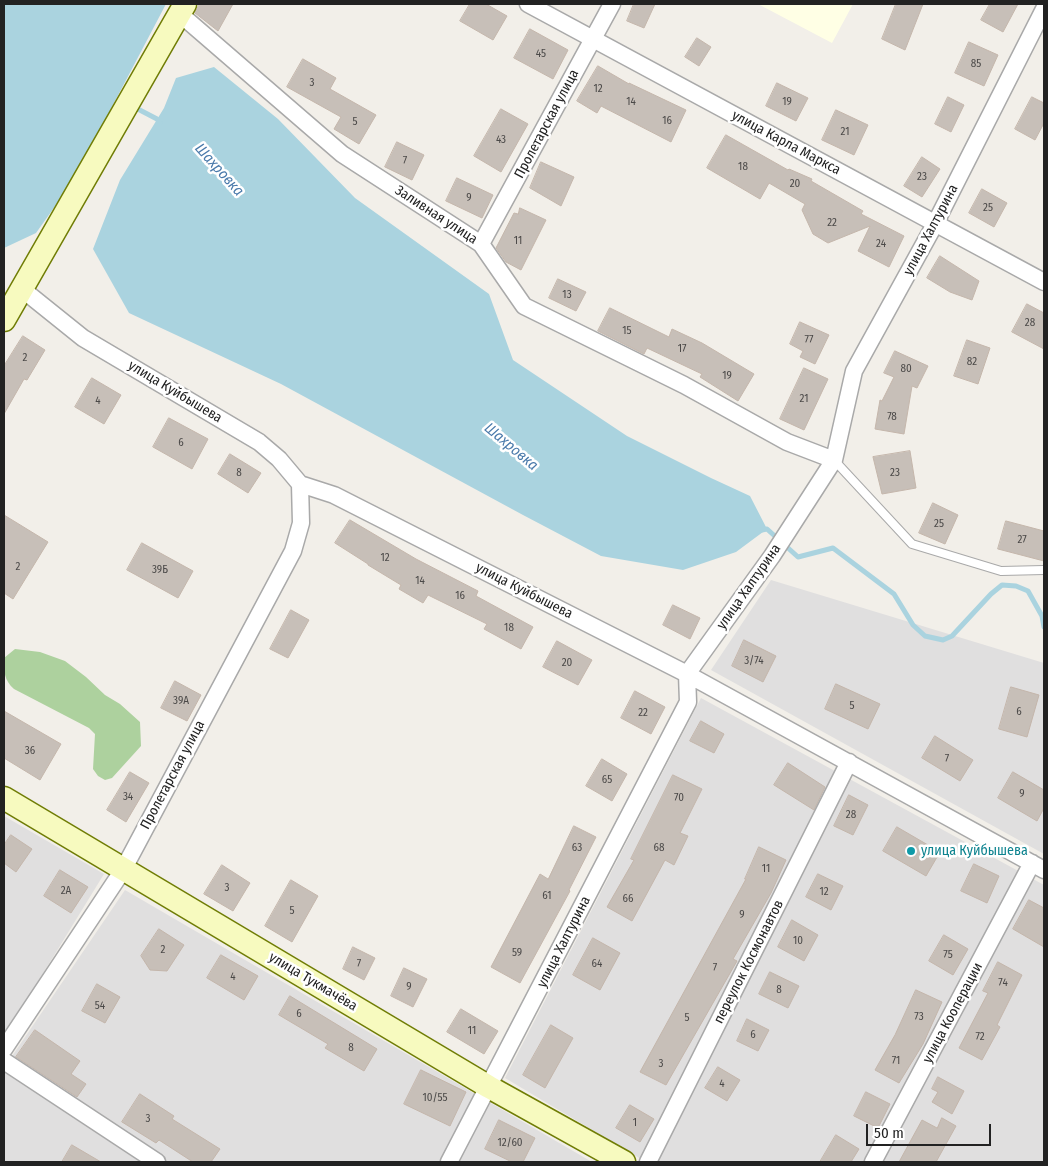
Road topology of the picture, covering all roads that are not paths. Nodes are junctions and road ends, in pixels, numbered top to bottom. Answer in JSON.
{"nodes":[{"id":1,"x":528,"y":4,"type":"edge"},
{"id":2,"x":612,"y":4,"type":"edge"},
{"id":3,"x":182,"y":9,"type":"edge"},
{"id":4,"x":1044,"y":9,"type":"edge"},
{"id":5,"x":593,"y":39,"type":"junction"},
{"id":6,"x":935,"y":224,"type":"junction"},
{"id":7,"x":482,"y":244,"type":"junction"},
{"id":8,"x":1044,"y":282,"type":"edge"},
{"id":9,"x":22,"y":289,"type":"junction"},
{"id":10,"x":4,"y":320,"type":"edge"},
{"id":11,"x":834,"y":460,"type":"junction"},
{"id":12,"x":300,"y":484,"type":"junction"},
{"id":13,"x":1044,"y":570,"type":"edge"},
{"id":14,"x":688,"y":674,"type":"junction"},
{"id":15,"x":849,"y":762,"type":"junction"},
{"id":16,"x":4,"y":798,"type":"edge"},
{"id":17,"x":1038,"y":866,"type":"edge"},
{"id":18,"x":123,"y":870,"type":"junction"},
{"id":19,"x":4,"y":1048,"type":"edge"},
{"id":20,"x":4,"y":1061,"type":"edge"},
{"id":21,"x":489,"y":1087,"type":"junction"},
{"id":22,"x":157,"y":1162,"type":"edge"},
{"id":23,"x":449,"y":1162,"type":"edge"},
{"id":24,"x":624,"y":1162,"type":"edge"},
{"id":25,"x":648,"y":1162,"type":"edge"},
{"id":26,"x":874,"y":1162,"type":"edge"}],
"edges":[{"from":1,"to":5,"type":"street","name":"улица Карла Маркса"},
{"from":2,"to":5,"type":"street","name":"Пролетарская улица"},
{"from":3,"to":7,"type":"street","name":"Заливная улица"},
{"from":3,"to":9,"type":"street"},
{"from":4,"to":6,"type":"street","name":"улица Халтурина"},
{"from":5,"to":6,"type":"street","name":"улица Карла Маркса"},
{"from":5,"to":7,"type":"street","name":"Пролетарская улица"},
{"from":6,"to":8,"type":"street","name":"улица Карла Маркса"},
{"from":6,"to":11,"type":"street","name":"улица Халтурина"},
{"from":7,"to":11,"type":"street","name":"Заливная улица"},
{"from":9,"to":10,"type":"street"},
{"from":9,"to":12,"type":"street","name":"улица Куйбышева"},
{"from":11,"to":13,"type":"lane"},
{"from":11,"to":14,"type":"street","name":"улица Халтурина"},
{"from":12,"to":14,"type":"street","name":"улица Куйбышева"},
{"from":12,"to":18,"type":"street","name":"Пролетарская улица"},
{"from":14,"to":15,"type":"street","name":"улица Куйбышева"},
{"from":14,"to":21,"type":"street","name":"улица Халтурина"},
{"from":15,"to":17,"type":"street","name":"улица Куйбышева"},
{"from":15,"to":25,"type":"street","name":"переулок Космонавтов"},
{"from":16,"to":18,"type":"street","name":"улица Тукмачёва"},
{"from":17,"to":26,"type":"street","name":"улица Кооперации"},
{"from":18,"to":19,"type":"street","name":"Пролетарская улица"},
{"from":18,"to":21,"type":"street","name":"улица Тукмачёва"},
{"from":20,"to":22,"type":"street"},
{"from":21,"to":23,"type":"street","name":"улица Халтурина"},
{"from":21,"to":24,"type":"street","name":"улица Тукмачёва"}]}
